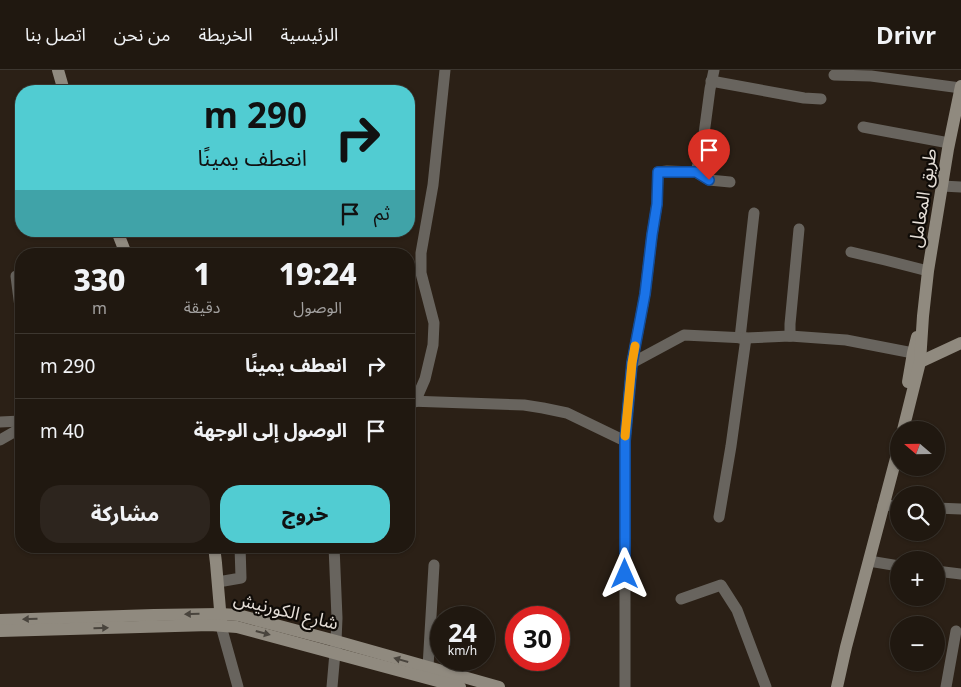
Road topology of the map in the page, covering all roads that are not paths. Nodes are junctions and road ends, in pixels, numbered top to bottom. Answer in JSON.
{"nodes":[{"id":1,"x":58,"y":70,"type":"edge"},
{"id":2,"x":445,"y":70,"type":"edge"},
{"id":3,"x":713,"y":75,"type":"edge"},
{"id":4,"x":834,"y":75,"type":"dead end"},
{"id":5,"x":62,"y":85,"type":"edge"},
{"id":6,"x":961,"y":87,"type":"edge"},
{"id":7,"x":821,"y":99,"type":"dead end"},
{"id":8,"x":863,"y":127,"type":"dead end"},
{"id":9,"x":950,"y":143,"type":"junction"},
{"id":10,"x":696,"y":172,"type":"junction"},
{"id":11,"x":730,"y":182,"type":"dead end"},
{"id":12,"x":942,"y":186,"type":"junction"},
{"id":13,"x":961,"y":187,"type":"edge"},
{"id":14,"x":754,"y":213,"type":"dead end"},
{"id":15,"x":799,"y":229,"type":"dead end"},
{"id":16,"x":851,"y":252,"type":"dead end"},
{"id":17,"x":928,"y":271,"type":"junction"},
{"id":18,"x":790,"y":336,"type":"junction"},
{"id":19,"x":743,"y":338,"type":"junction"},
{"id":20,"x":961,"y":342,"type":"edge"},
{"id":21,"x":917,"y":357,"type":"junction"},
{"id":22,"x":632,"y":363,"type":"junction"},
{"id":23,"x":415,"y":396,"type":"edge"},
{"id":24,"x":415,"y":401,"type":"edge"},
{"id":25,"x":15,"y":421,"type":"edge"},
{"id":26,"x":905,"y":421,"type":"edge"},
{"id":27,"x":0,"y":422,"type":"edge"},
{"id":28,"x":15,"y":431,"type":"edge"},
{"id":29,"x":0,"y":440,"type":"edge"},
{"id":30,"x":625,"y":441,"type":"junction"},
{"id":31,"x":891,"y":476,"type":"edge"},
{"id":32,"x":883,"y":505,"type":"junction"},
{"id":33,"x":890,"y":505,"type":"edge"},
{"id":34,"x":945,"y":508,"type":"edge"},
{"id":35,"x":961,"y":509,"type":"edge"},
{"id":36,"x":719,"y":517,"type":"dead end"},
{"id":37,"x":215,"y":553,"type":"edge"},
{"id":38,"x":240,"y":553,"type":"edge"},
{"id":39,"x":334,"y":553,"type":"edge"},
{"id":40,"x":869,"y":561,"type":"junction"},
{"id":41,"x":890,"y":564,"type":"edge"},
{"id":42,"x":434,"y":565,"type":"dead end"},
{"id":43,"x":945,"y":572,"type":"edge"},
{"id":44,"x":961,"y":574,"type":"edge"},
{"id":45,"x":218,"y":582,"type":"junction"},
{"id":46,"x":681,"y":599,"type":"dead end"},
{"id":47,"x":0,"y":620,"type":"edge"},
{"id":48,"x":221,"y":620,"type":"junction"},
{"id":49,"x":0,"y":631,"type":"edge"},
{"id":50,"x":956,"y":631,"type":"dead end"},
{"id":51,"x":335,"y":647,"type":"junction"},
{"id":52,"x":846,"y":647,"type":"junction"},
{"id":53,"x":423,"y":677,"type":"edge"},
{"id":54,"x":238,"y":687,"type":"edge"},
{"id":55,"x":332,"y":687,"type":"edge"},
{"id":56,"x":460,"y":687,"type":"edge"},
{"id":57,"x":498,"y":687,"type":"edge"},
{"id":58,"x":625,"y":687,"type":"edge"},
{"id":59,"x":766,"y":687,"type":"edge"},
{"id":60,"x":830,"y":687,"type":"edge"},
{"id":61,"x":837,"y":687,"type":"edge"},
{"id":62,"x":946,"y":687,"type":"edge"}],
"edges":[{"from":1,"to":5,"type":"main road"},
{"from":2,"to":23,"type":"street"},
{"from":3,"to":7,"type":"street"},
{"from":3,"to":10,"type":"street"},
{"from":4,"to":6,"type":"street"},
{"from":6,"to":9,"type":"main road","name":"طريق المعامل"},
{"from":8,"to":9,"type":"street"},
{"from":9,"to":12,"type":"main road","name":"طريق المعامل"},
{"from":10,"to":11,"type":"street"},
{"from":10,"to":22,"type":"street"},
{"from":12,"to":13,"type":"street"},
{"from":12,"to":17,"type":"main road","name":"طريق المعامل"},
{"from":14,"to":19,"type":"street"},
{"from":15,"to":18,"type":"street"},
{"from":16,"to":17,"type":"street"},
{"from":17,"to":21,"type":"main road","name":"طريق المعامل"},
{"from":18,"to":19,"type":"street"},
{"from":18,"to":21,"type":"street"},
{"from":19,"to":22,"type":"street"},
{"from":19,"to":36,"type":"street"},
{"from":20,"to":21,"type":"main road"},
{"from":21,"to":26,"type":"main road","name":"طريق المعامل"},
{"from":22,"to":30,"type":"street"},
{"from":24,"to":30,"type":"street"},
{"from":25,"to":27,"type":"street"},
{"from":28,"to":29,"type":"street"},
{"from":30,"to":58,"type":"street"},
{"from":31,"to":32,"type":"main road"},
{"from":32,"to":33,"type":"street"},
{"from":32,"to":40,"type":"main road"},
{"from":34,"to":35,"type":"street"},
{"from":37,"to":45,"type":"main road"},
{"from":38,"to":45,"type":"street"},
{"from":39,"to":51,"type":"street"},
{"from":40,"to":41,"type":"street"},
{"from":40,"to":52,"type":"main road"},
{"from":42,"to":53,"type":"street"},
{"from":43,"to":44,"type":"street"},
{"from":45,"to":48,"type":"main road"},
{"from":46,"to":59,"type":"street"},
{"from":48,"to":47,"type":"main road","name":"شارع الكورنيش","one_way":true},
{"from":49,"to":48,"type":"main road","name":"شارع الكورنيش","one_way":true},
{"from":48,"to":51,"type":"main road","name":"شارع الكورنيش"},
{"from":48,"to":54,"type":"street"},
{"from":50,"to":62,"type":"street"},
{"from":51,"to":53,"type":"main road","name":"شارع الكورنيش"},
{"from":51,"to":55,"type":"street"},
{"from":52,"to":60,"type":"main road"},
{"from":52,"to":61,"type":"main road"},
{"from":53,"to":56,"type":"main road","name":"شارع الكورنيش"},
{"from":53,"to":57,"type":"main road","name":"شارع الكورنيش"}]}
